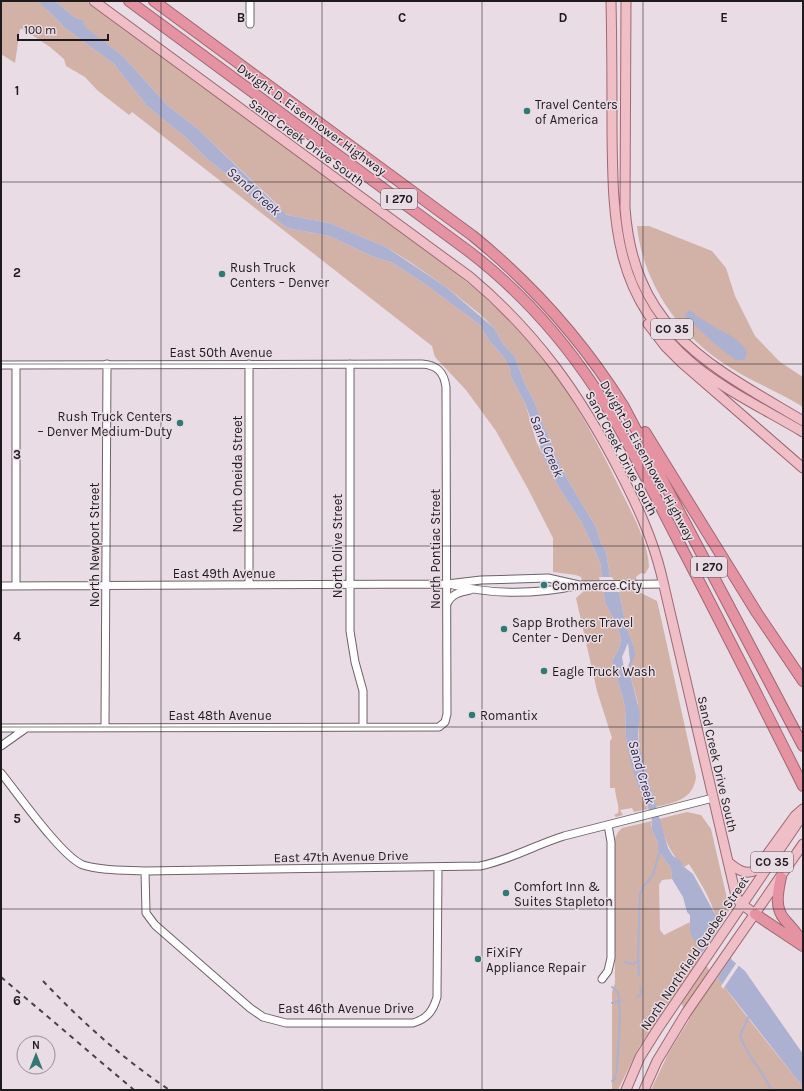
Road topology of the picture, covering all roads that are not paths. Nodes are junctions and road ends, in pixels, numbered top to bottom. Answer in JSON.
{"nodes":[{"id":1,"x":94,"y":1,"type":"edge"},
{"id":2,"x":130,"y":1,"type":"edge"},
{"id":3,"x":154,"y":1,"type":"edge"},
{"id":4,"x":250,"y":1,"type":"edge"},
{"id":5,"x":611,"y":1,"type":"edge"},
{"id":6,"x":626,"y":1,"type":"edge"},
{"id":7,"x":250,"y":24,"type":"dead end"},
{"id":8,"x":640,"y":301,"type":"junction"},
{"id":9,"x":16,"y":364,"type":"junction"},
{"id":10,"x":107,"y":364,"type":"junction"},
{"id":11,"x":249,"y":364,"type":"junction"},
{"id":12,"x":350,"y":364,"type":"junction"},
{"id":13,"x":1,"y":365,"type":"edge"},
{"id":14,"x":439,"y":369,"type":"joint"},
{"id":15,"x":613,"y":389,"type":"junction"},
{"id":16,"x":803,"y":421,"type":"edge"},
{"id":17,"x":803,"y":432,"type":"edge"},
{"id":18,"x":803,"y":468,"type":"edge"},
{"id":19,"x":447,"y":584,"type":"junction"},
{"id":20,"x":664,"y":584,"type":"junction"},
{"id":21,"x":249,"y":585,"type":"junction"},
{"id":22,"x":350,"y":585,"type":"junction"},
{"id":23,"x":579,"y":585,"type":"junction"},
{"id":24,"x":1,"y":586,"type":"edge"},
{"id":25,"x":16,"y":586,"type":"junction"},
{"id":26,"x":106,"y":586,"type":"junction"},
{"id":27,"x":470,"y":590,"type":"junction"},
{"id":28,"x":447,"y":606,"type":"junction"},
{"id":29,"x":803,"y":681,"type":"edge"},
{"id":30,"x":105,"y":727,"type":"junction"},
{"id":31,"x":363,"y":727,"type":"junction"},
{"id":32,"x":438,"y":727,"type":"joint"},
{"id":33,"x":1,"y":728,"type":"edge"},
{"id":34,"x":26,"y":728,"type":"junction"},
{"id":35,"x":1,"y":746,"type":"edge"},
{"id":36,"x":803,"y":746,"type":"edge"},
{"id":37,"x":1,"y":773,"type":"edge"},
{"id":38,"x":803,"y":786,"type":"edge"},
{"id":39,"x":713,"y":798,"type":"junction"},
{"id":40,"x":801,"y":814,"type":"edge"},
{"id":41,"x":608,"y":825,"type":"junction"},
{"id":42,"x":803,"y":844,"type":"edge"},
{"id":43,"x":728,"y":862,"type":"junction"},
{"id":44,"x":438,"y":867,"type":"junction"},
{"id":45,"x":145,"y":870,"type":"junction"},
{"id":46,"x":781,"y":877,"type":"junction"},
{"id":47,"x":742,"y":905,"type":"junction"},
{"id":48,"x":755,"y":914,"type":"junction"},
{"id":49,"x":803,"y":943,"type":"edge"},
{"id":50,"x":803,"y":946,"type":"edge"},
{"id":51,"x":602,"y":979,"type":"dead end"},
{"id":52,"x":626,"y":1090,"type":"edge"},
{"id":53,"x":644,"y":1090,"type":"edge"}],
"edges":[{"from":1,"to":20,"type":"main road","name":"Sand Creek Drive South"},
{"from":2,"to":38,"type":"highway","name":"Dwight D. Eisenhower Highway","number":"I 270"},
{"from":3,"to":15,"type":"highway","name":"Dwight D. Eisenhower Highway","number":"I 270"},
{"from":4,"to":7,"type":"street"},
{"from":5,"to":8,"type":"main road","number":"CO 35"},
{"from":6,"to":16,"type":"main road","number":"CO 35"},
{"from":8,"to":17,"type":"main road","number":"CO 35"},
{"from":8,"to":18,"type":"main road"},
{"from":9,"to":10,"type":"street","name":"East 50th Avenue"},
{"from":9,"to":13,"type":"street","name":"East 50th Avenue"},
{"from":9,"to":25,"type":"street"},
{"from":10,"to":11,"type":"street","name":"East 50th Avenue"},
{"from":10,"to":26,"type":"street","name":"North Newport Street"},
{"from":11,"to":12,"type":"street","name":"East 50th Avenue"},
{"from":11,"to":21,"type":"street","name":"North Oneida Street"},
{"from":12,"to":14,"type":"street","name":"East 50th Avenue"},
{"from":12,"to":22,"type":"street","name":"North Olive Street"},
{"from":14,"to":19,"type":"street","name":"North Pontiac Street"},
{"from":15,"to":29,"type":"highway"},
{"from":15,"to":36,"type":"highway","name":"Dwight D. Eisenhower Highway","number":"I 270"},
{"from":19,"to":22,"type":"street","name":"East 49th Avenue"},
{"from":19,"to":23,"type":"street","name":"East 49th Avenue"},
{"from":19,"to":27,"type":"street","name":"East 49th Avenue"},
{"from":19,"to":28,"type":"street","name":"North Pontiac Street"},
{"from":20,"to":23,"type":"street","name":"East 49th Avenue"},
{"from":20,"to":39,"type":"main road","name":"Sand Creek Drive South"},
{"from":21,"to":22,"type":"street","name":"East 49th Avenue"},
{"from":21,"to":26,"type":"street","name":"East 49th Avenue"},
{"from":22,"to":31,"type":"street","name":"North Olive Street"},
{"from":23,"to":27,"type":"street","name":"East 49th Avenue"},
{"from":24,"to":25,"type":"street","name":"East 49th Avenue"},
{"from":25,"to":26,"type":"street","name":"East 49th Avenue"},
{"from":26,"to":30,"type":"street","name":"North Newport Street"},
{"from":27,"to":28,"type":"street"},
{"from":28,"to":32,"type":"street","name":"North Pontiac Street"},
{"from":30,"to":31,"type":"street","name":"East 48th Avenue"},
{"from":30,"to":34,"type":"street","name":"East 48th Avenue"},
{"from":31,"to":32,"type":"street","name":"East 48th Avenue"},
{"from":33,"to":34,"type":"street","name":"East 48th Avenue"},
{"from":34,"to":35,"type":"street"},
{"from":37,"to":45,"type":"street","name":"East 47th Avenue Drive"},
{"from":39,"to":41,"type":"street","name":"East 47th Avenue Drive"},
{"from":39,"to":43,"type":"main road","name":"Sand Creek Drive South"},
{"from":40,"to":43,"type":"main road"},
{"from":40,"to":47,"type":"main road","name":"North Northfield Quebec Street","number":"CO 35"},
{"from":41,"to":44,"type":"street","name":"East 47th Avenue Drive"},
{"from":41,"to":51,"type":"street"},
{"from":42,"to":46,"type":"main road","name":"North Northfield Quebec Street","number":"CO 35"},
{"from":43,"to":47,"type":"main road","name":"Sand Creek Drive South"},
{"from":44,"to":45,"type":"street","name":"East 47th Avenue Drive"},
{"from":44,"to":45,"type":"street","name":"East 46th Avenue Drive"},
{"from":46,"to":48,"type":"main road","name":"North Northfield Quebec Street","number":"CO 35"},
{"from":46,"to":49,"type":"highway"},
{"from":47,"to":48,"type":"main road"},
{"from":47,"to":52,"type":"main road","name":"North Northfield Quebec Street","number":"CO 35"},
{"from":48,"to":50,"type":"highway"},
{"from":48,"to":53,"type":"main road","name":"North Northfield Quebec Street","number":"CO 35"}]}
